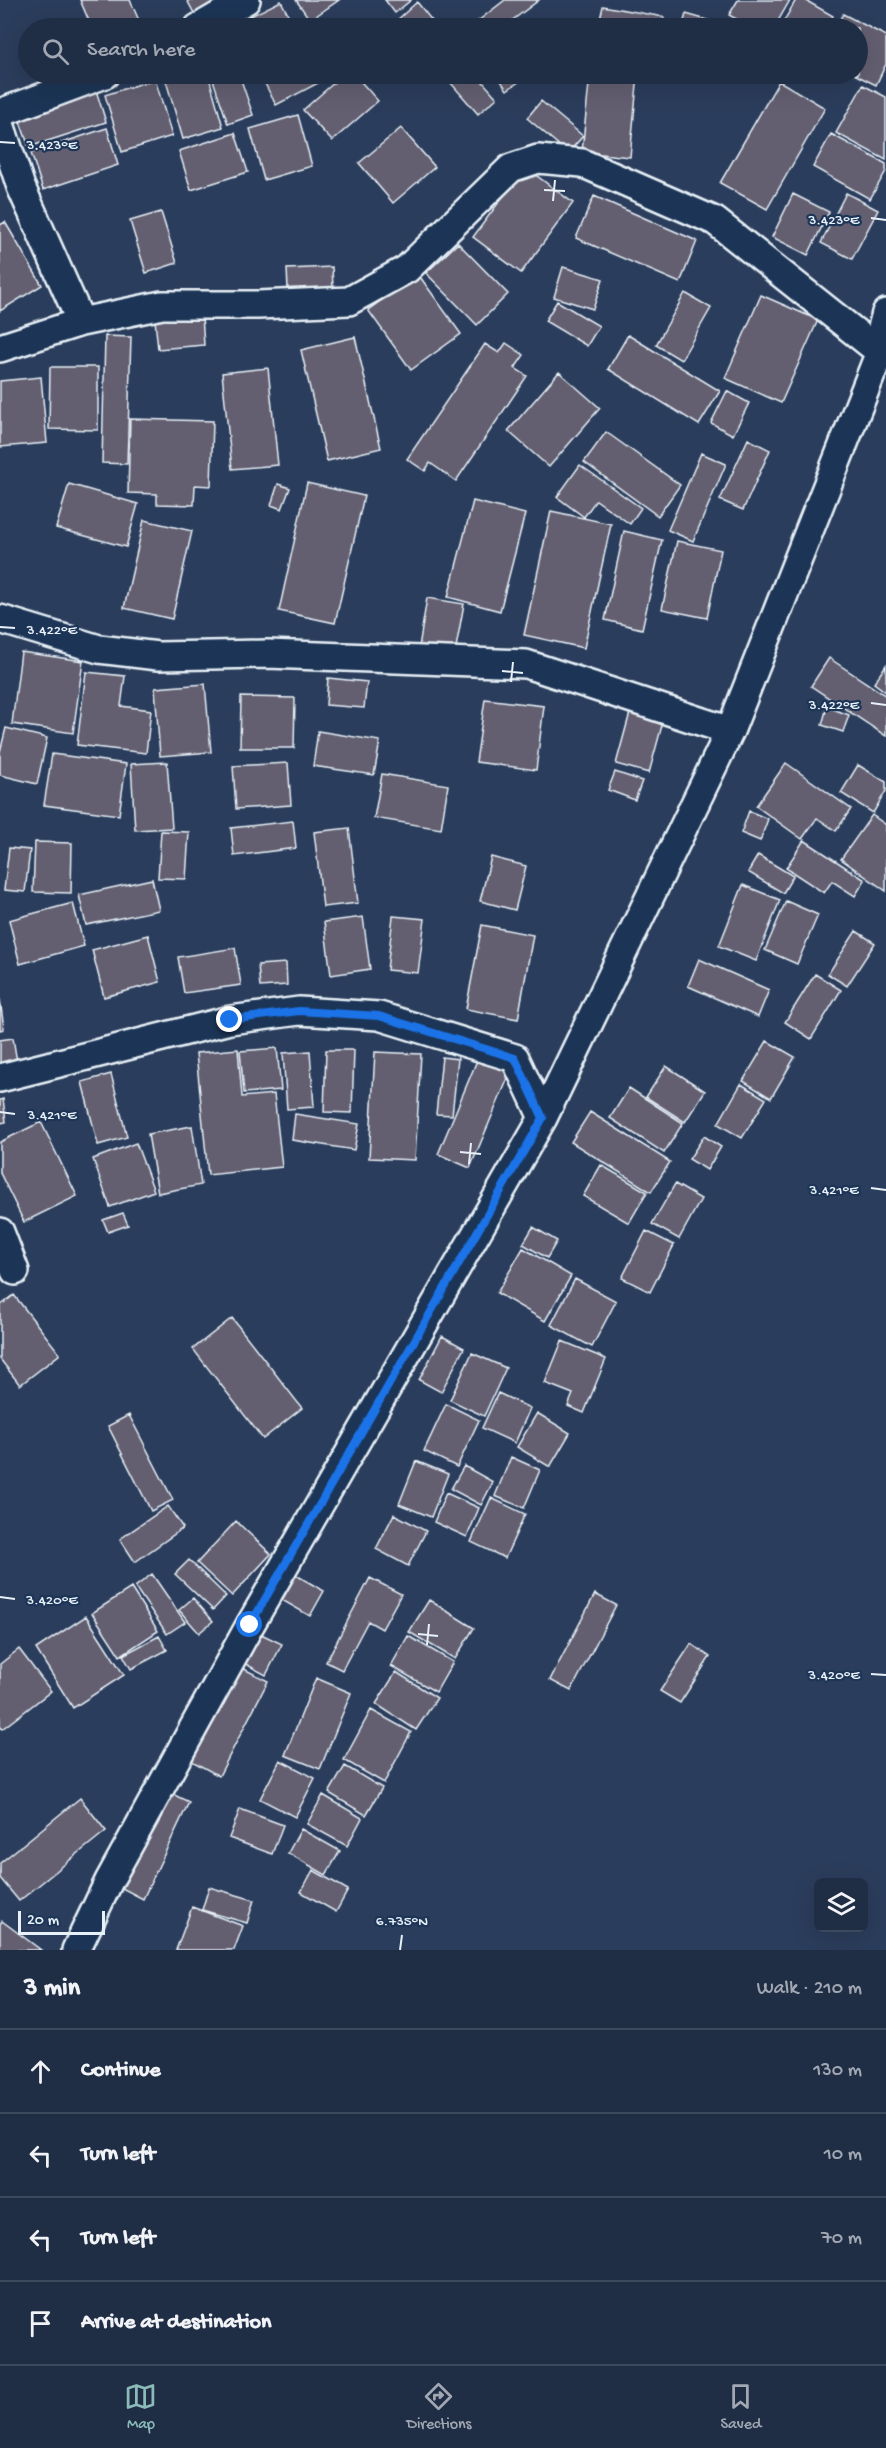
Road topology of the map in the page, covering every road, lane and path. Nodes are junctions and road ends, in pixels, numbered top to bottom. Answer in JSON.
{"nodes":[{"id":1,"x":246,"y":0,"type":"edge"},
{"id":2,"x":215,"y":18,"type":"edge"},
{"id":3,"x":78,"y":84,"type":"edge"},
{"id":4,"x":0,"y":113,"type":"edge"},
{"id":5,"x":0,"y":124,"type":"edge"},
{"id":6,"x":886,"y":313,"type":"edge"},
{"id":7,"x":81,"y":322,"type":"junction"},
{"id":8,"x":0,"y":348,"type":"edge"},
{"id":9,"x":883,"y":353,"type":"edge"},
{"id":10,"x":0,"y":619,"type":"edge"},
{"id":11,"x":730,"y":731,"type":"junction"},
{"id":12,"x":0,"y":1078,"type":"edge"},
{"id":13,"x":543,"y":1118,"type":"junction"},
{"id":14,"x":0,"y":1232,"type":"edge"},
{"id":15,"x":15,"y":1271,"type":"dead end"},
{"id":16,"x":76,"y":1950,"type":"edge"}],
"edges":[{"from":1,"to":2,"type":"street"},
{"from":3,"to":4,"type":"street"},
{"from":5,"to":7,"type":"street"},
{"from":6,"to":9,"type":"street"},
{"from":7,"to":8,"type":"street"},
{"from":7,"to":9,"type":"street"},
{"from":9,"to":11,"type":"street"},
{"from":10,"to":11,"type":"street"},
{"from":11,"to":13,"type":"street"},
{"from":12,"to":13,"type":"street"},
{"from":13,"to":16,"type":"street"},
{"from":14,"to":15,"type":"street"}]}
